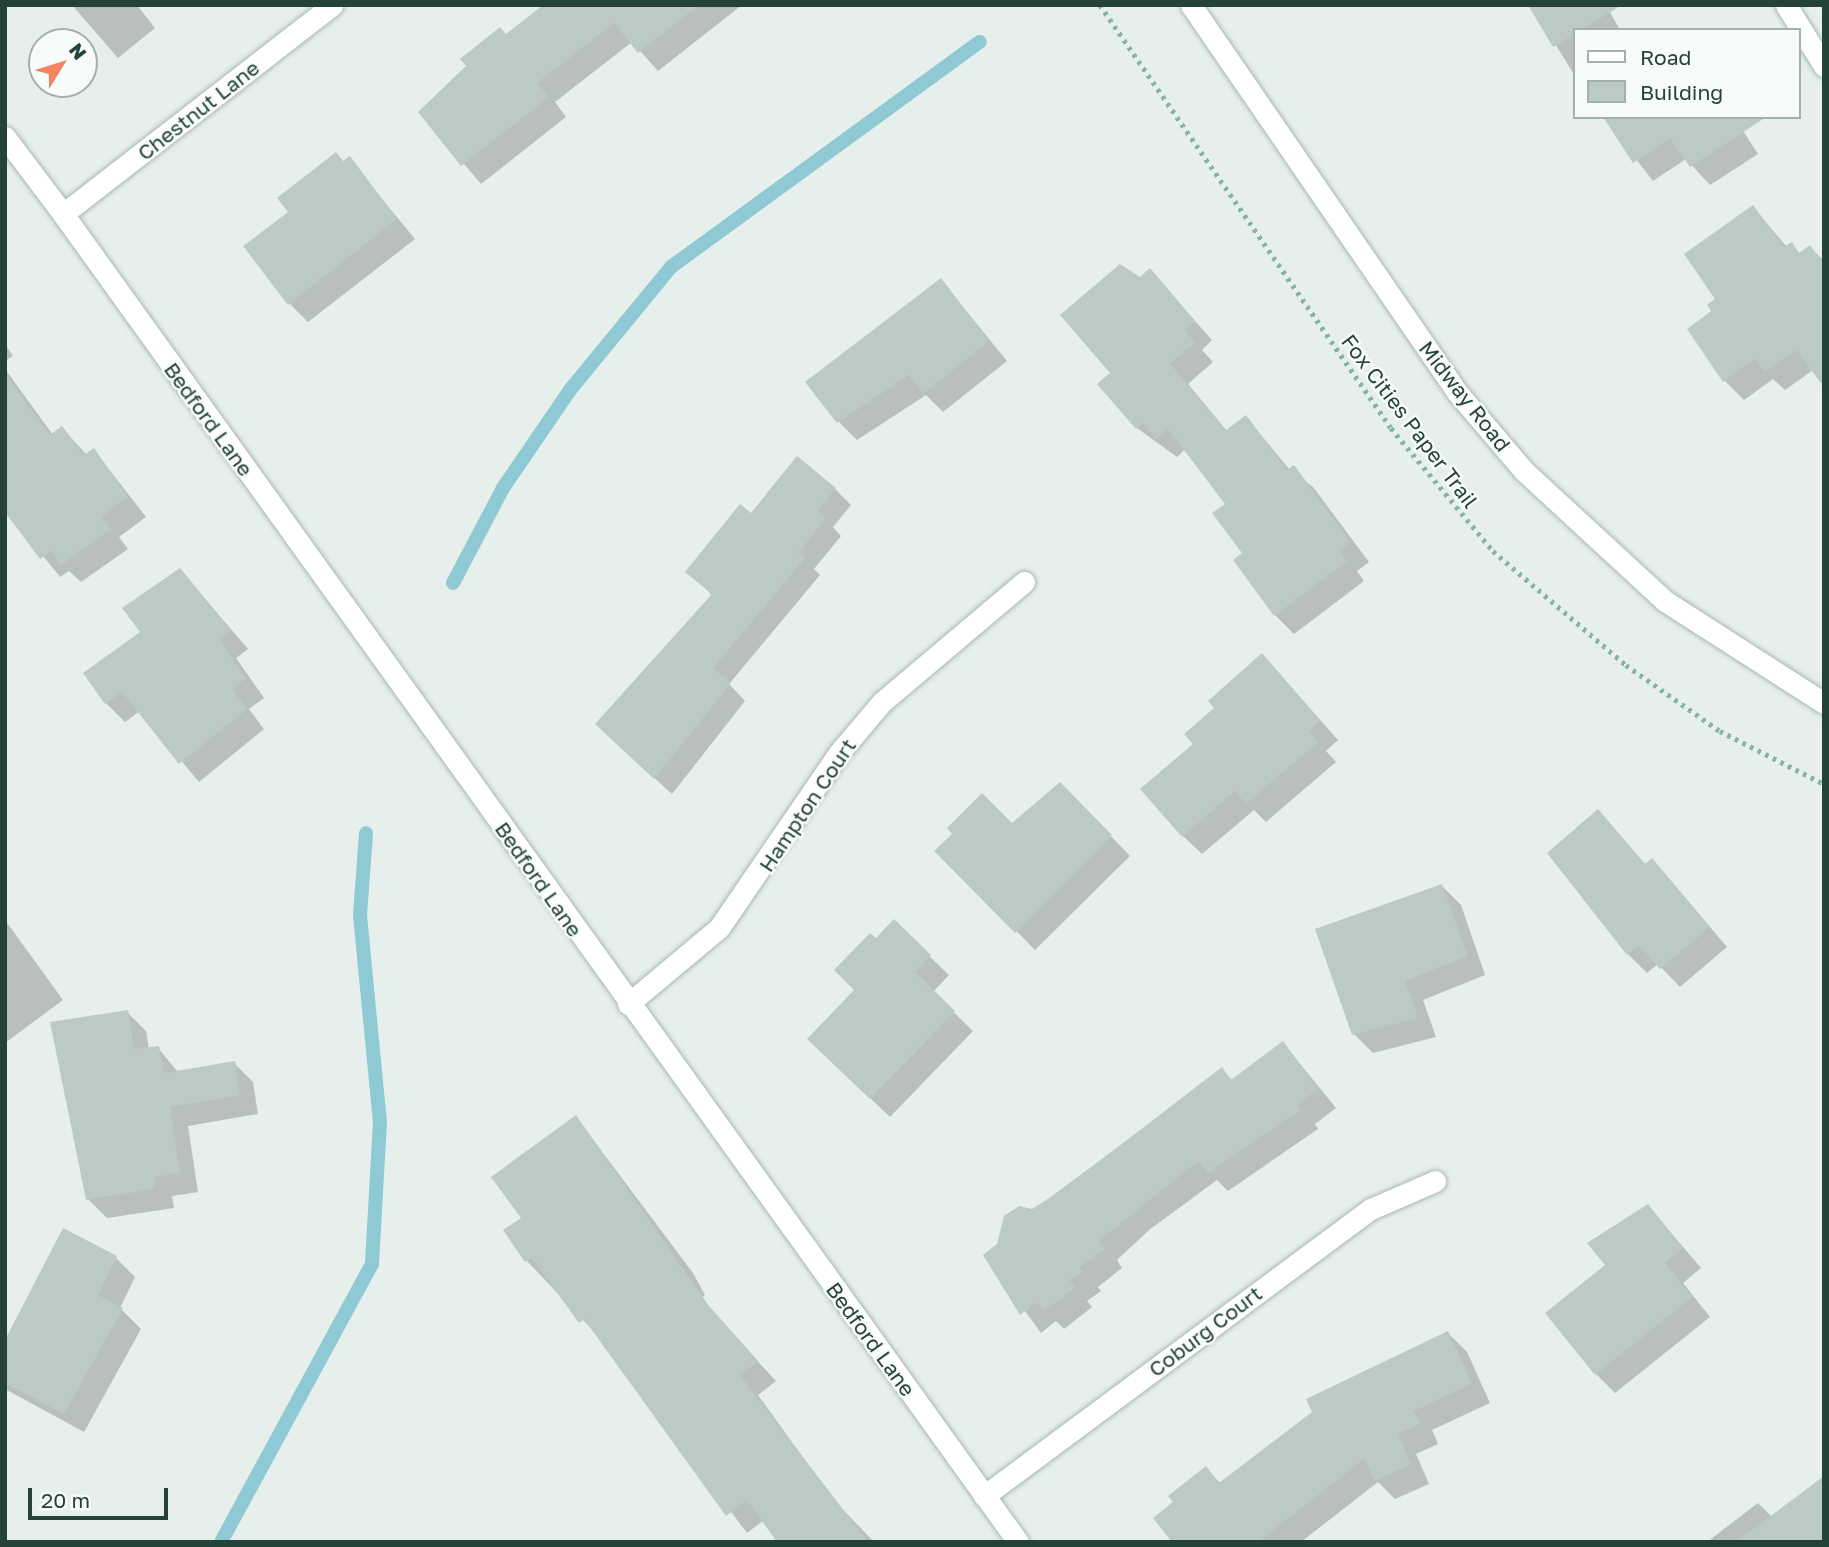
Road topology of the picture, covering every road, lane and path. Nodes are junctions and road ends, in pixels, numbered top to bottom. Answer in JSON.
{"nodes":[{"id":1,"x":332,"y":5,"type":"edge"},
{"id":2,"x":1100,"y":5,"type":"edge"},
{"id":3,"x":1191,"y":5,"type":"edge"},
{"id":4,"x":1786,"y":5,"type":"edge"},
{"id":5,"x":1800,"y":28,"type":"edge"},
{"id":6,"x":1801,"y":29,"type":"edge"},
{"id":7,"x":1824,"y":66,"type":"edge"},
{"id":8,"x":5,"y":137,"type":"edge"},
{"id":9,"x":63,"y":214,"type":"junction"},
{"id":10,"x":1024,"y":582,"type":"dead end"},
{"id":11,"x":1824,"y":703,"type":"edge"},
{"id":12,"x":1824,"y":784,"type":"edge"},
{"id":13,"x":628,"y":1004,"type":"junction"},
{"id":14,"x":1435,"y":1181,"type":"dead end"},
{"id":15,"x":984,"y":1496,"type":"junction"},
{"id":16,"x":1018,"y":1542,"type":"edge"}],
"edges":[{"from":1,"to":9,"type":"street","name":"Chestnut Lane"},
{"from":2,"to":12,"type":"path","name":"Fox Cities Paper Trail"},
{"from":3,"to":11,"type":"street","name":"Midway Road"},
{"from":4,"to":5,"type":"street"},
{"from":6,"to":7,"type":"street"},
{"from":8,"to":9,"type":"street","name":"Bedford Lane"},
{"from":9,"to":13,"type":"street","name":"Bedford Lane"},
{"from":10,"to":13,"type":"street","name":"Hampton Court"},
{"from":13,"to":15,"type":"street","name":"Bedford Lane"},
{"from":14,"to":15,"type":"street","name":"Coburg Court"},
{"from":15,"to":16,"type":"street","name":"Bedford Lane"}]}
